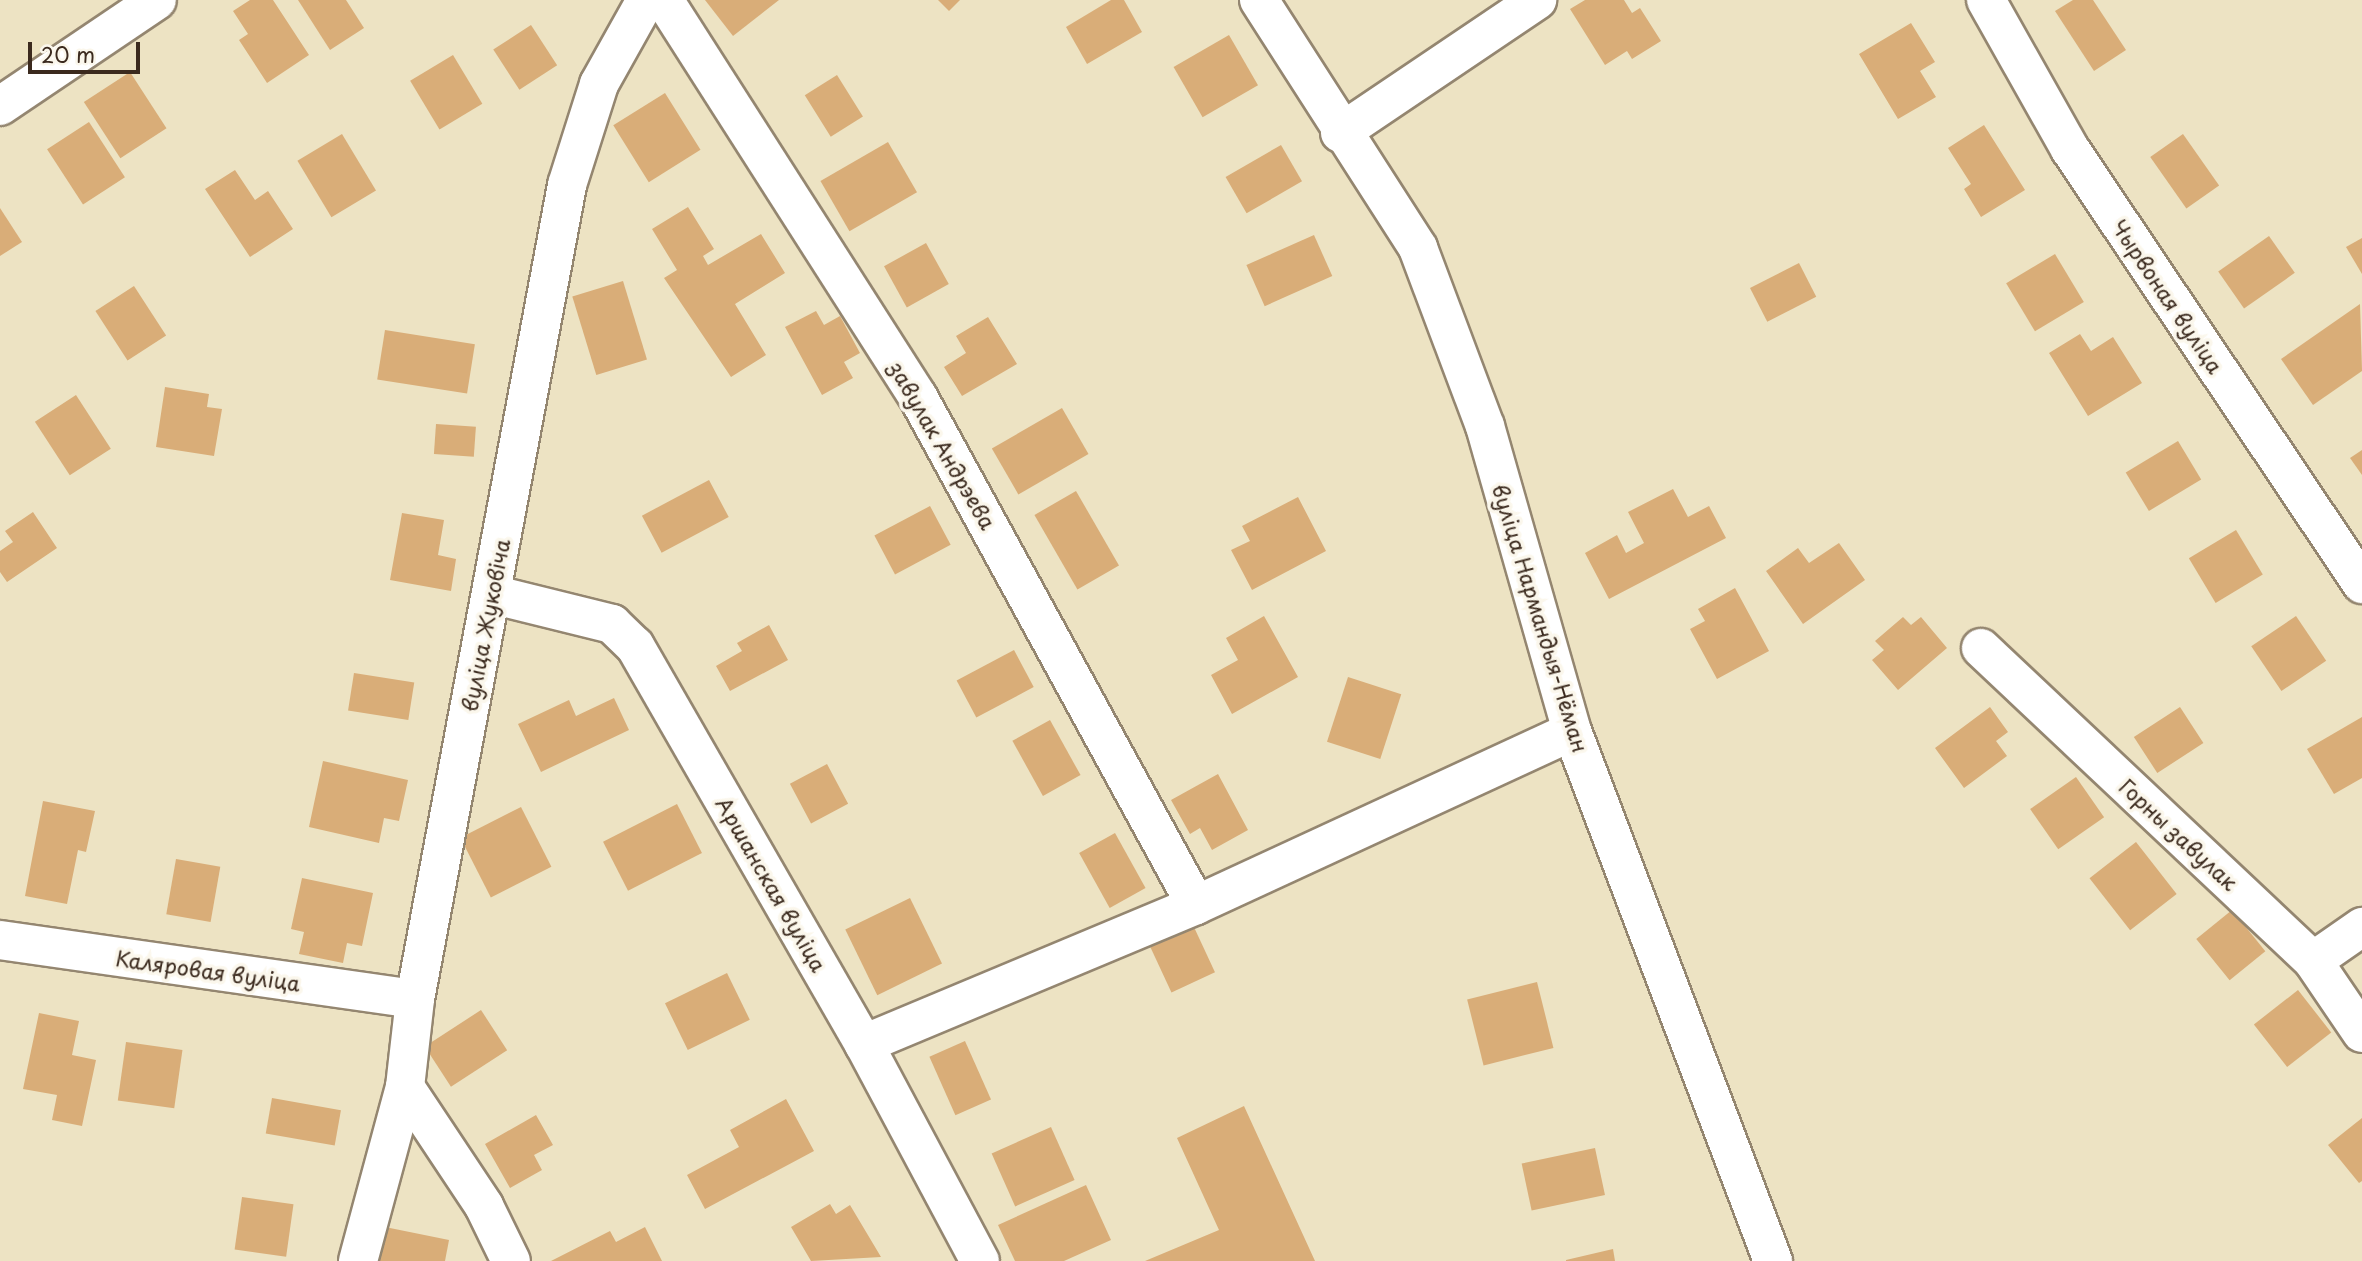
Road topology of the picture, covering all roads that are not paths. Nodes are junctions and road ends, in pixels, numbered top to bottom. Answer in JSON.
{"nodes":[{"id":1,"x":157,"y":0,"type":"edge"},
{"id":2,"x":646,"y":0,"type":"edge"},
{"id":3,"x":664,"y":0,"type":"edge"},
{"id":4,"x":1259,"y":0,"type":"edge"},
{"id":5,"x":1537,"y":0,"type":"edge"},
{"id":6,"x":1986,"y":0,"type":"edge"},
{"id":7,"x":0,"y":106,"type":"edge"},
{"id":8,"x":1340,"y":133,"type":"junction"},
{"id":9,"x":2362,"y":584,"type":"edge"},
{"id":10,"x":491,"y":594,"type":"junction"},
{"id":11,"x":1981,"y":648,"type":"dead end"},
{"id":12,"x":1572,"y":731,"type":"junction"},
{"id":13,"x":1196,"y":905,"type":"junction"},
{"id":14,"x":2362,"y":927,"type":"edge"},
{"id":15,"x":0,"y":940,"type":"edge"},
{"id":16,"x":2313,"y":961,"type":"junction"},
{"id":17,"x":415,"y":999,"type":"junction"},
{"id":18,"x":2362,"y":1032,"type":"edge"},
{"id":19,"x":864,"y":1044,"type":"junction"},
{"id":20,"x":405,"y":1087,"type":"junction"},
{"id":21,"x":358,"y":1261,"type":"edge"},
{"id":22,"x":511,"y":1261,"type":"edge"},
{"id":23,"x":980,"y":1261,"type":"edge"},
{"id":24,"x":1773,"y":1261,"type":"edge"}],
"edges":[{"from":1,"to":7,"type":"street"},
{"from":2,"to":10,"type":"street","name":"вуліца Жуковіча"},
{"from":3,"to":13,"type":"street","name":"завулак Андрэева"},
{"from":4,"to":8,"type":"street","name":"вуліца Нармандыя-Нёман"},
{"from":5,"to":8,"type":"street"},
{"from":6,"to":9,"type":"street","name":"Чырвоная вуліца"},
{"from":8,"to":12,"type":"street","name":"вуліца Нармандыя-Нёман"},
{"from":10,"to":17,"type":"street","name":"вуліца Жуковіча"},
{"from":10,"to":19,"type":"street","name":"Аршанская вуліца"},
{"from":11,"to":16,"type":"street","name":"Горны завулак"},
{"from":12,"to":13,"type":"street"},
{"from":12,"to":24,"type":"street","name":"вуліца Нармандыя-Нёман"},
{"from":13,"to":19,"type":"street"},
{"from":14,"to":16,"type":"street"},
{"from":15,"to":17,"type":"street","name":"Каляровая вуліца"},
{"from":16,"to":18,"type":"street","name":"Горны завулак"},
{"from":17,"to":20,"type":"street","name":"вуліца Жуковіча"},
{"from":19,"to":23,"type":"street","name":"Аршанская вуліца"},
{"from":20,"to":21,"type":"street","name":"вуліца Жуковіча"},
{"from":20,"to":22,"type":"street"}]}
